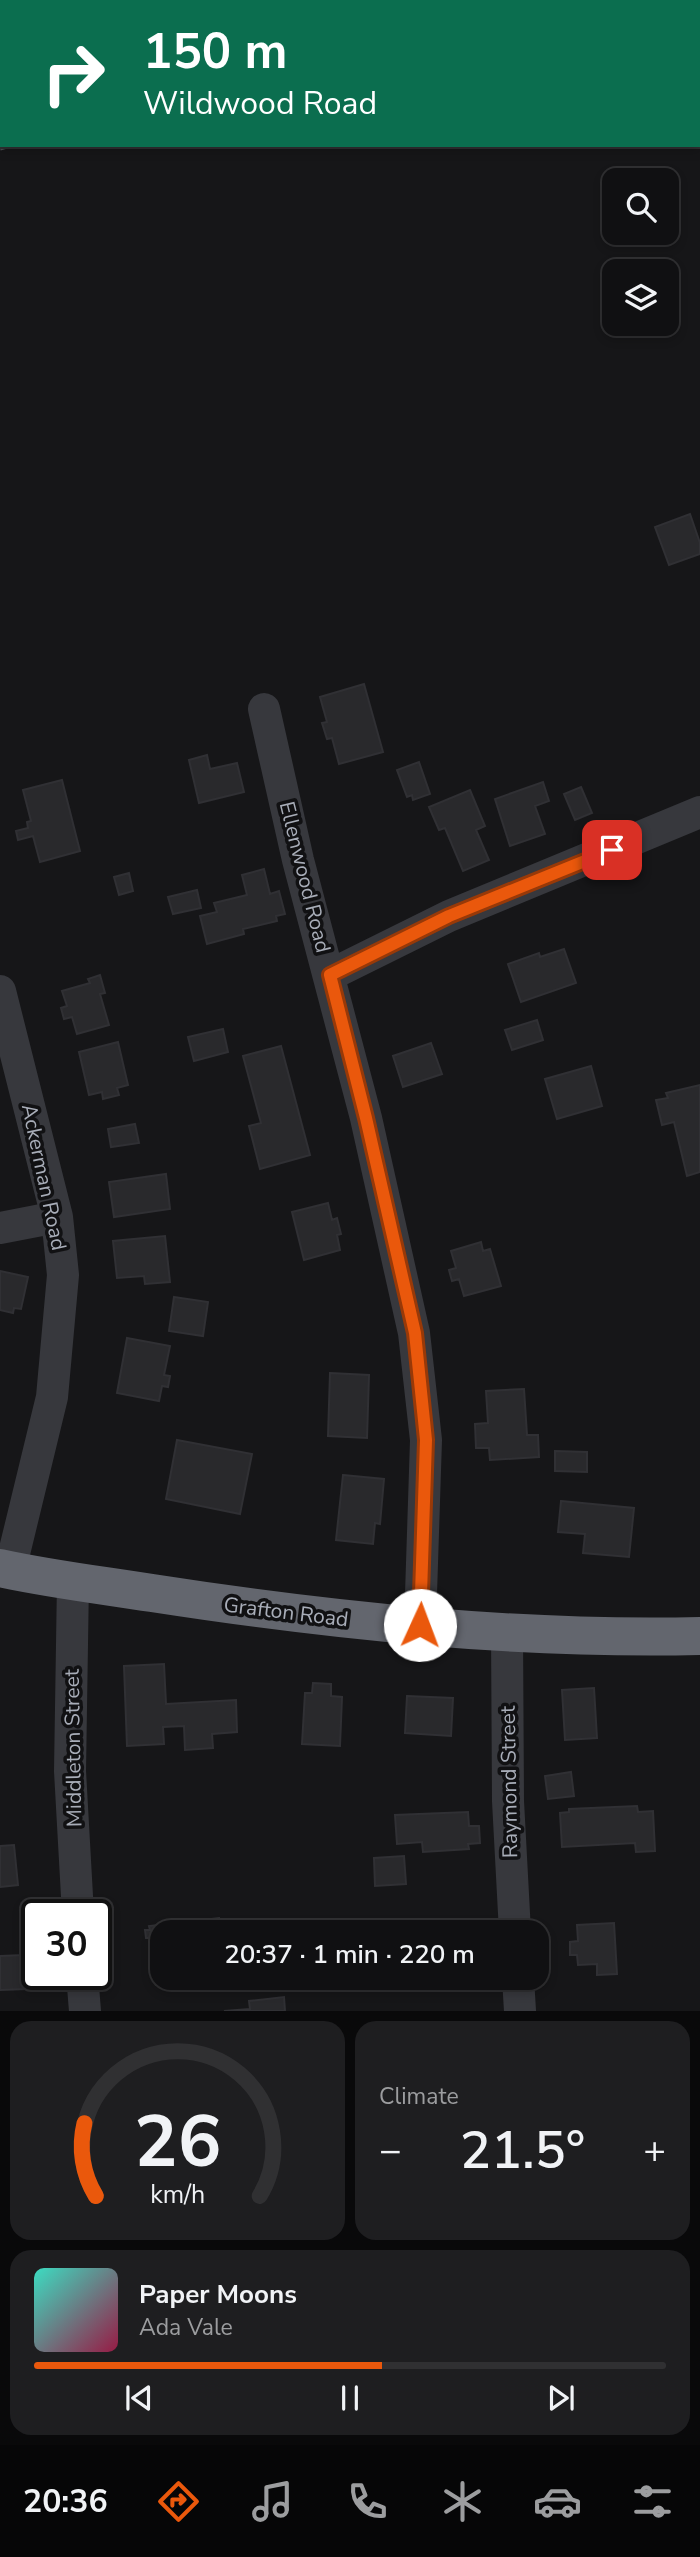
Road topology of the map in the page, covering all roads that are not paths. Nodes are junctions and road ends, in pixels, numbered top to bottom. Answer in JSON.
{"nodes":[{"id":1,"x":264,"y":709,"type":"dead end"},
{"id":2,"x":700,"y":811,"type":"edge"},
{"id":3,"x":330,"y":975,"type":"junction"},
{"id":4,"x":0,"y":991,"type":"edge"},
{"id":5,"x":57,"y":1217,"type":"junction"},
{"id":6,"x":0,"y":1228,"type":"edge"},
{"id":7,"x":5,"y":1569,"type":"edge"},
{"id":8,"x":73,"y":1581,"type":"junction"},
{"id":9,"x":420,"y":1625,"type":"junction"},
{"id":10,"x":507,"y":1632,"type":"junction"},
{"id":11,"x":700,"y":1636,"type":"edge"},
{"id":12,"x":77,"y":1899,"type":"edge"},
{"id":13,"x":514,"y":1920,"type":"edge"},
{"id":14,"x":83,"y":1990,"type":"edge"},
{"id":15,"x":519,"y":1990,"type":"edge"},
{"id":16,"x":85,"y":2011,"type":"edge"},
{"id":17,"x":520,"y":2011,"type":"edge"}],
"edges":[{"from":1,"to":3,"type":"street","name":"Ellenwood Road"},
{"from":2,"to":3,"type":"street"},
{"from":3,"to":9,"type":"street","name":"Ellenwood Road"},
{"from":4,"to":5,"type":"street","name":"Ackerman Road"},
{"from":5,"to":6,"type":"street"},
{"from":5,"to":7,"type":"street","name":"Ackerman Road"},
{"from":7,"to":8,"type":"highway","name":"Grafton Road"},
{"from":8,"to":9,"type":"highway","name":"Grafton Road"},
{"from":8,"to":12,"type":"street","name":"Middleton Street"},
{"from":9,"to":10,"type":"highway","name":"Grafton Road"},
{"from":10,"to":11,"type":"highway","name":"Grafton Road"},
{"from":10,"to":13,"type":"street","name":"Raymond Street"},
{"from":14,"to":16,"type":"street"},
{"from":15,"to":17,"type":"street"}]}
